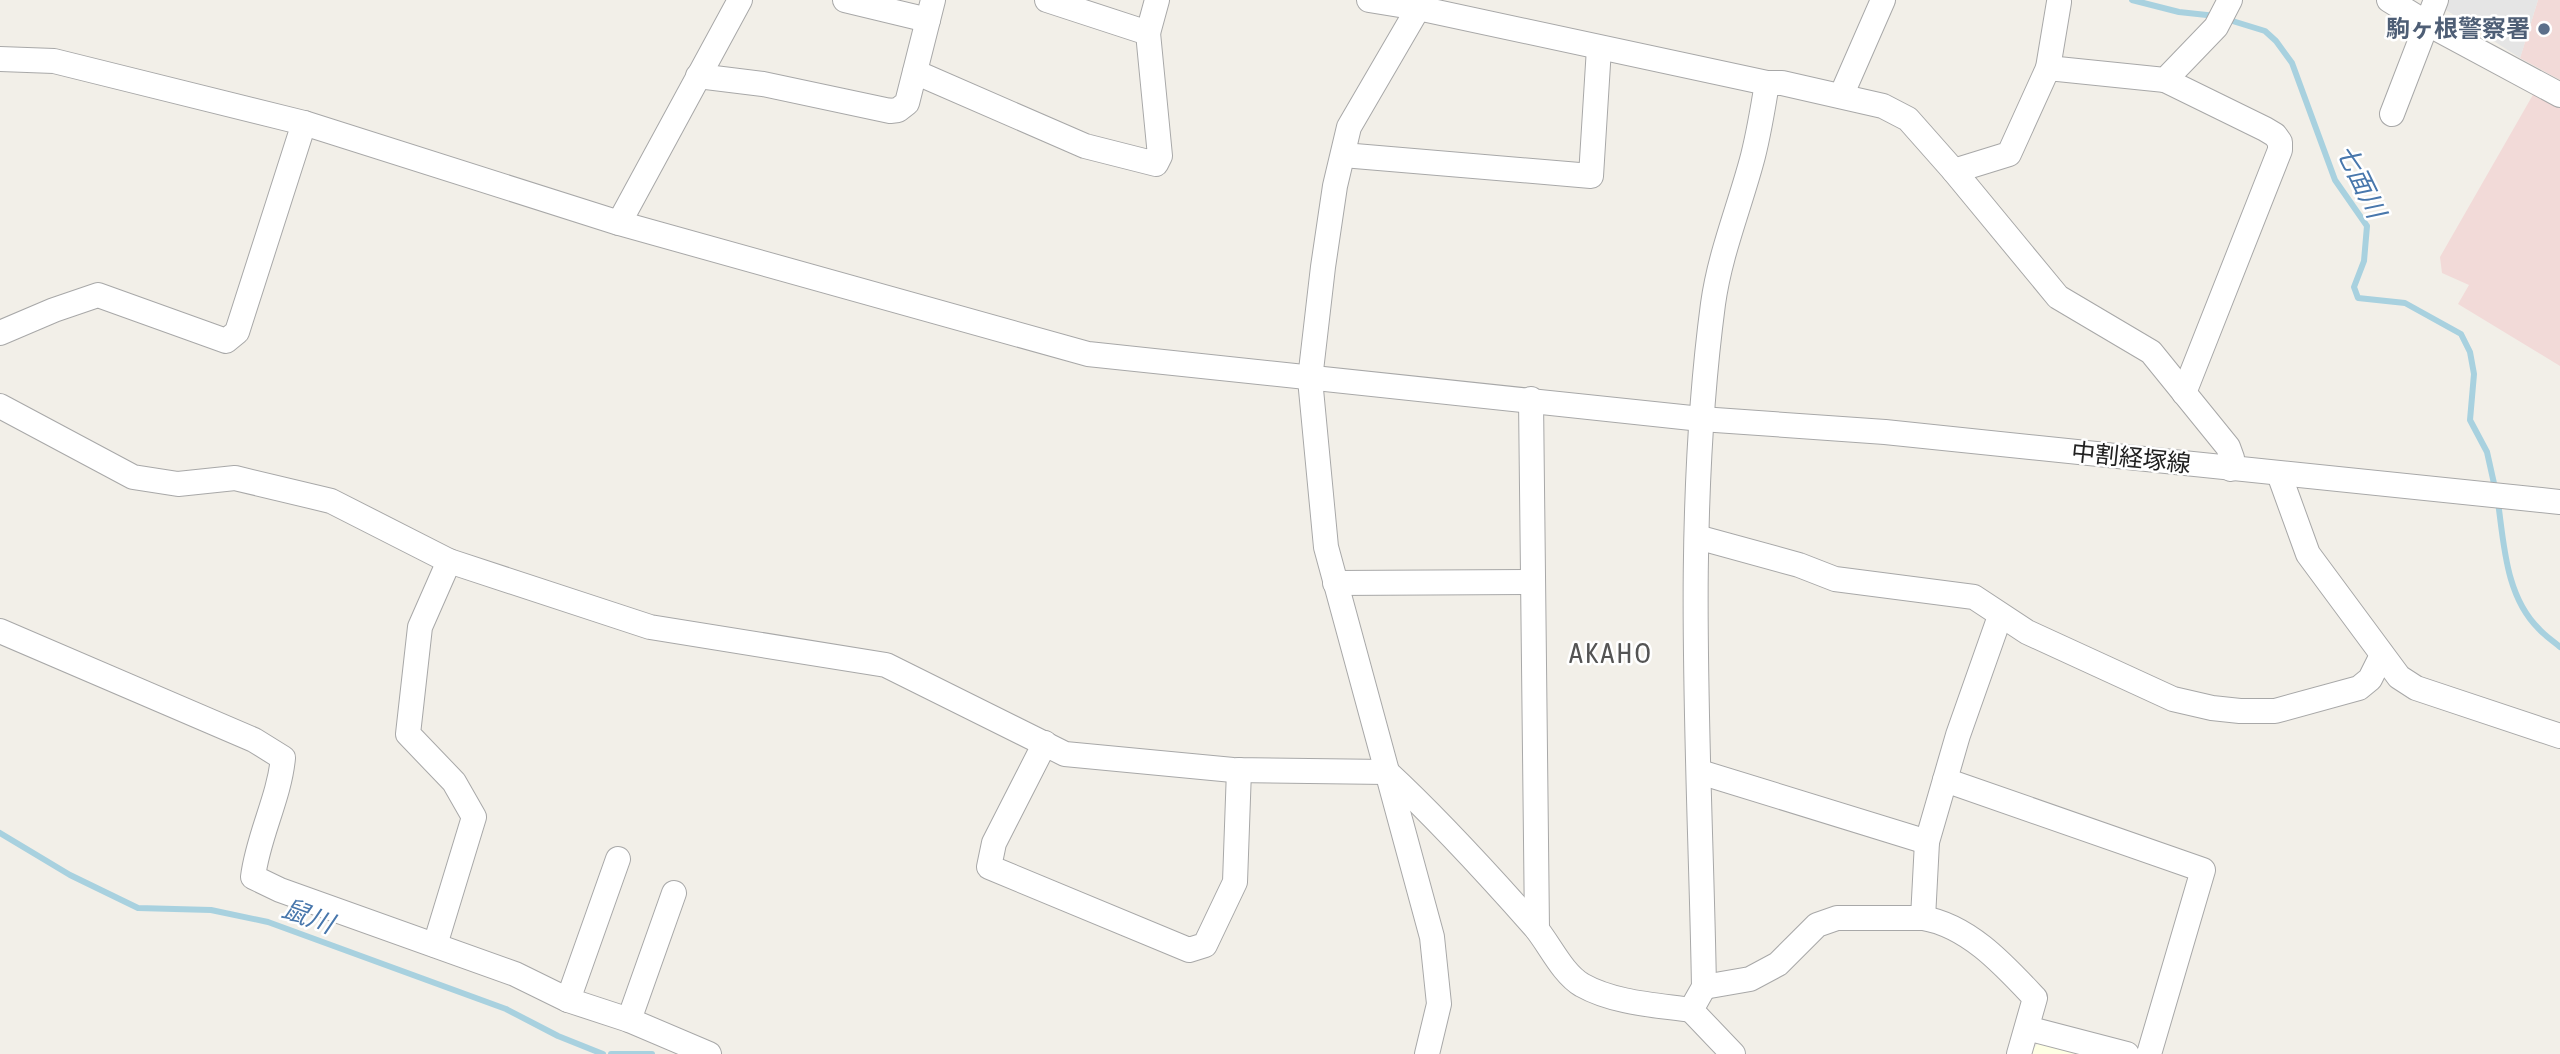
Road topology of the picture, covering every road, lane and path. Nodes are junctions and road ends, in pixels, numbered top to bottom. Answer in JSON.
{"nodes":[{"id":1,"x":740,"y":0,"type":"edge"},
{"id":2,"x":845,"y":0,"type":"edge"},
{"id":3,"x":1047,"y":0,"type":"edge"},
{"id":4,"x":1157,"y":0,"type":"edge"},
{"id":5,"x":1369,"y":0,"type":"edge"},
{"id":6,"x":1883,"y":0,"type":"edge"},
{"id":7,"x":2389,"y":0,"type":"edge"},
{"id":8,"x":2436,"y":0,"type":"edge"},
{"id":9,"x":2059,"y":2,"type":"dead end"},
{"id":10,"x":1420,"y":4,"type":"edge"},
{"id":11,"x":930,"y":10,"type":"edge"},
{"id":12,"x":2224,"y":11,"type":"edge"},
{"id":13,"x":2428,"y":24,"type":"junction"},
{"id":14,"x":1148,"y":33,"type":"junction"},
{"id":15,"x":1599,"y":48,"type":"junction"},
{"id":16,"x":0,"y":59,"type":"edge"},
{"id":17,"x":2048,"y":68,"type":"junction"},
{"id":18,"x":915,"y":72,"type":"junction"},
{"id":19,"x":698,"y":76,"type":"junction"},
{"id":20,"x":2165,"y":80,"type":"junction"},
{"id":21,"x":1767,"y":83,"type":"junction"},
{"id":22,"x":2560,"y":95,"type":"edge"},
{"id":23,"x":1841,"y":96,"type":"junction"},
{"id":24,"x":2392,"y":114,"type":"dead end"},
{"id":25,"x":304,"y":123,"type":"junction"},
{"id":26,"x":1343,"y":155,"type":"junction"},
{"id":27,"x":1954,"y":171,"type":"junction"},
{"id":28,"x":619,"y":223,"type":"junction"},
{"id":29,"x":0,"y":333,"type":"edge"},
{"id":30,"x":1310,"y":379,"type":"junction"},
{"id":31,"x":2185,"y":393,"type":"junction"},
{"id":32,"x":1531,"y":399,"type":"junction"},
{"id":33,"x":0,"y":406,"type":"edge"},
{"id":34,"x":1701,"y":419,"type":"junction"},
{"id":35,"x":2231,"y":469,"type":"junction"},
{"id":36,"x":2279,"y":474,"type":"junction"},
{"id":37,"x":2560,"y":502,"type":"edge"},
{"id":38,"x":1698,"y":537,"type":"junction"},
{"id":39,"x":449,"y":561,"type":"junction"},
{"id":40,"x":1532,"y":582,"type":"junction"},
{"id":41,"x":1335,"y":583,"type":"junction"},
{"id":42,"x":2000,"y":616,"type":"junction"},
{"id":43,"x":0,"y":631,"type":"edge"},
{"id":44,"x":2382,"y":655,"type":"junction"},
{"id":45,"x":2560,"y":736,"type":"edge"},
{"id":46,"x":1045,"y":744,"type":"junction"},
{"id":47,"x":1238,"y":771,"type":"junction"},
{"id":48,"x":1387,"y":772,"type":"junction"},
{"id":49,"x":1700,"y":772,"type":"junction"},
{"id":50,"x":1945,"y":780,"type":"junction"},
{"id":51,"x":1927,"y":842,"type":"junction"},
{"id":52,"x":618,"y":859,"type":"dead end"},
{"id":53,"x":674,"y":893,"type":"dead end"},
{"id":54,"x":1923,"y":918,"type":"junction"},
{"id":55,"x":1537,"y":929,"type":"junction"},
{"id":56,"x":435,"y":945,"type":"junction"},
{"id":57,"x":1704,"y":987,"type":"junction"},
{"id":58,"x":568,"y":1000,"type":"junction"},
{"id":59,"x":1691,"y":1010,"type":"junction"},
{"id":60,"x":629,"y":1020,"type":"junction"},
{"id":61,"x":2027,"y":1028,"type":"junction"},
{"id":62,"x":709,"y":1054,"type":"edge"},
{"id":63,"x":1427,"y":1054,"type":"edge"},
{"id":64,"x":1733,"y":1054,"type":"edge"},
{"id":65,"x":2019,"y":1054,"type":"edge"},
{"id":66,"x":2127,"y":1054,"type":"edge"},
{"id":67,"x":2150,"y":1054,"type":"edge"}],
"edges":[{"from":1,"to":19,"type":"street"},
{"from":2,"to":11,"type":"street"},
{"from":3,"to":14,"type":"street"},
{"from":4,"to":14,"type":"street"},
{"from":5,"to":10,"type":"street"},
{"from":6,"to":23,"type":"street"},
{"from":7,"to":13,"type":"street"},
{"from":8,"to":13,"type":"street"},
{"from":9,"to":17,"type":"street"},
{"from":10,"to":15,"type":"street"},
{"from":10,"to":26,"type":"street"},
{"from":11,"to":18,"type":"street"},
{"from":12,"to":20,"type":"street"},
{"from":13,"to":22,"type":"street"},
{"from":13,"to":24,"type":"street"},
{"from":14,"to":18,"type":"street"},
{"from":15,"to":21,"type":"street"},
{"from":15,"to":26,"type":"street"},
{"from":16,"to":25,"type":"street","name":"中割経塚線"},
{"from":17,"to":20,"type":"street"},
{"from":17,"to":27,"type":"street"},
{"from":18,"to":19,"type":"street"},
{"from":19,"to":28,"type":"street"},
{"from":20,"to":31,"type":"street"},
{"from":21,"to":23,"type":"street"},
{"from":21,"to":34,"type":"street"},
{"from":23,"to":27,"type":"street"},
{"from":25,"to":28,"type":"street","name":"中割経塚線"},
{"from":25,"to":29,"type":"street"},
{"from":26,"to":30,"type":"street"},
{"from":27,"to":31,"type":"street"},
{"from":28,"to":30,"type":"street","name":"中割経塚線"},
{"from":30,"to":32,"type":"street","name":"中割経塚線"},
{"from":30,"to":41,"type":"street"},
{"from":31,"to":35,"type":"street"},
{"from":32,"to":34,"type":"street","name":"中割経塚線"},
{"from":32,"to":40,"type":"street"},
{"from":33,"to":39,"type":"street"},
{"from":34,"to":35,"type":"street","name":"中割経塚線"},
{"from":34,"to":38,"type":"street"},
{"from":35,"to":36,"type":"street","name":"中割経塚線"},
{"from":36,"to":37,"type":"street","name":"中割経塚線"},
{"from":36,"to":44,"type":"street"},
{"from":38,"to":42,"type":"street"},
{"from":38,"to":49,"type":"street"},
{"from":39,"to":46,"type":"street"},
{"from":39,"to":56,"type":"street"},
{"from":40,"to":41,"type":"street"},
{"from":40,"to":55,"type":"street"},
{"from":41,"to":48,"type":"street"},
{"from":42,"to":44,"type":"street"},
{"from":42,"to":50,"type":"street"},
{"from":43,"to":56,"type":"street"},
{"from":44,"to":45,"type":"street"},
{"from":46,"to":47,"type":"street"},
{"from":46,"to":47,"type":"street"},
{"from":47,"to":48,"type":"street"},
{"from":48,"to":55,"type":"street"},
{"from":48,"to":63,"type":"street"},
{"from":49,"to":51,"type":"street"},
{"from":49,"to":57,"type":"street"},
{"from":50,"to":51,"type":"street"},
{"from":50,"to":67,"type":"street"},
{"from":51,"to":54,"type":"street"},
{"from":52,"to":58,"type":"street"},
{"from":53,"to":60,"type":"street"},
{"from":54,"to":57,"type":"street"},
{"from":54,"to":61,"type":"street"},
{"from":55,"to":59,"type":"street"},
{"from":56,"to":58,"type":"street"},
{"from":57,"to":59,"type":"street"},
{"from":58,"to":60,"type":"street"},
{"from":59,"to":64,"type":"street"},
{"from":60,"to":62,"type":"street"},
{"from":61,"to":65,"type":"street"},
{"from":61,"to":66,"type":"street"}]}
